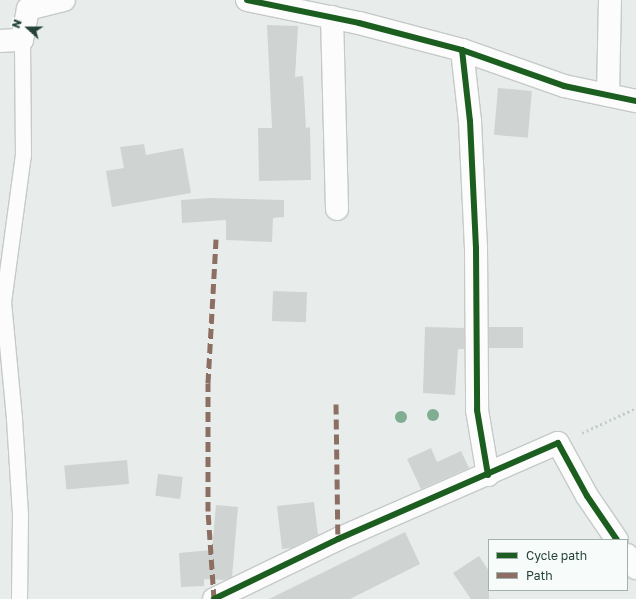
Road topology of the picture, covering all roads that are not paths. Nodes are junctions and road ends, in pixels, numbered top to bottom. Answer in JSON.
{"nodes":[{"id":1,"x":64,"y":0,"type":"edge"},
{"id":2,"x":247,"y":0,"type":"edge"},
{"id":3,"x":610,"y":0,"type":"edge"},
{"id":4,"x":43,"y":3,"type":"edge"},
{"id":5,"x":305,"y":6,"type":"edge"},
{"id":6,"x":332,"y":17,"type":"junction"},
{"id":7,"x":22,"y":40,"type":"junction"},
{"id":8,"x":0,"y":41,"type":"edge"},
{"id":9,"x":462,"y":50,"type":"junction"},
{"id":10,"x":608,"y":95,"type":"junction"},
{"id":11,"x":636,"y":101,"type":"edge"},
{"id":12,"x":337,"y":209,"type":"dead end"},
{"id":13,"x":488,"y":474,"type":"junction"},
{"id":14,"x":616,"y":539,"type":"edge"},
{"id":15,"x":628,"y":556,"type":"edge"},
{"id":16,"x":636,"y":568,"type":"edge"},
{"id":17,"x":19,"y":599,"type":"edge"},
{"id":18,"x":214,"y":599,"type":"edge"}],
"edges":[{"from":1,"to":4,"type":"street"},
{"from":2,"to":5,"type":"street"},
{"from":3,"to":10,"type":"street"},
{"from":4,"to":7,"type":"street"},
{"from":5,"to":6,"type":"street"},
{"from":6,"to":9,"type":"street"},
{"from":6,"to":12,"type":"street"},
{"from":7,"to":8,"type":"street"},
{"from":7,"to":17,"type":"lane"},
{"from":9,"to":10,"type":"street"},
{"from":9,"to":13,"type":"street"},
{"from":10,"to":11,"type":"street"},
{"from":13,"to":14,"type":"street"},
{"from":13,"to":18,"type":"street"},
{"from":15,"to":16,"type":"street"}]}
